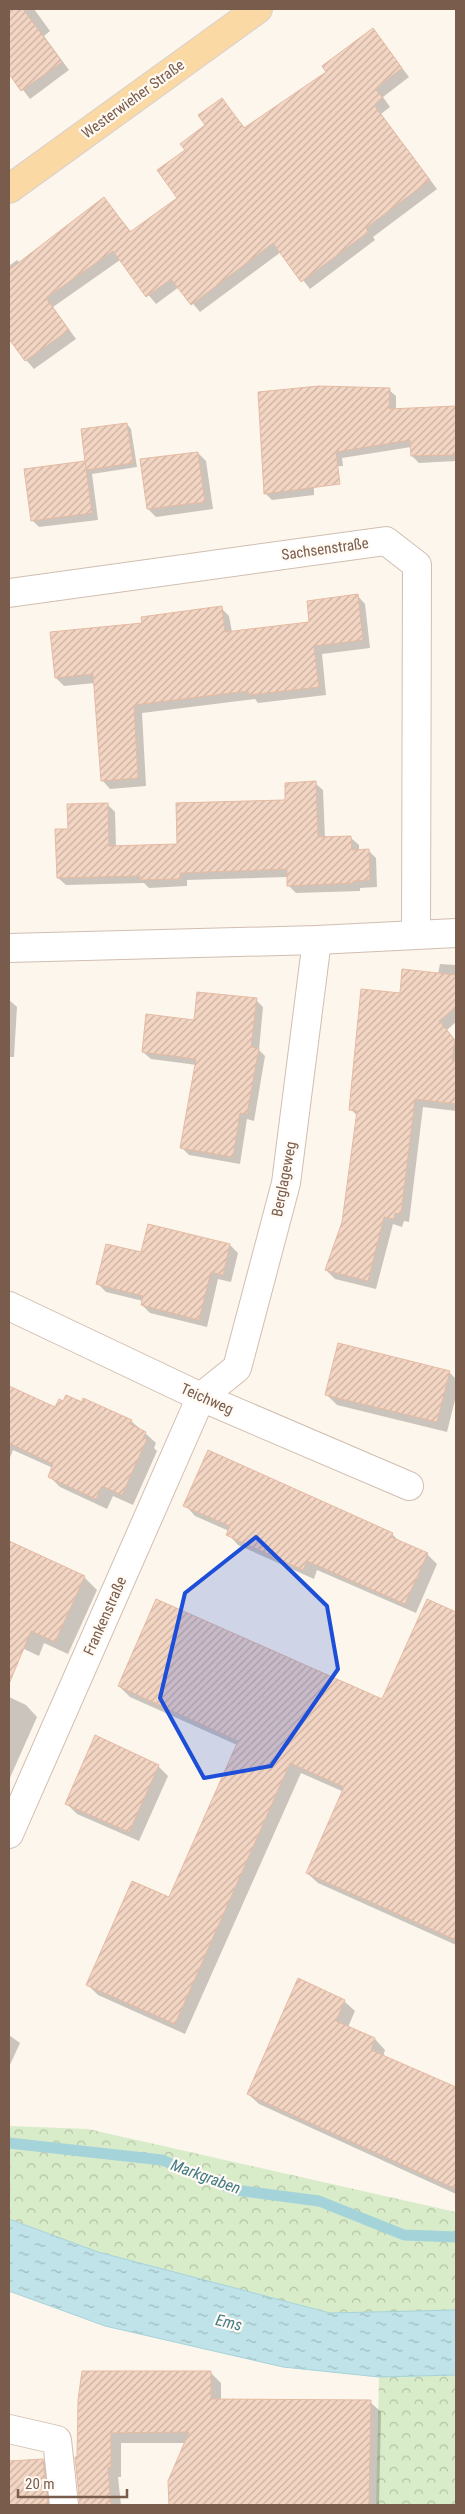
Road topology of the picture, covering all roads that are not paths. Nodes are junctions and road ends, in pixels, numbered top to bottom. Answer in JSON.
{"nodes":[{"id":1,"x":258,"y":9,"type":"edge"},
{"id":2,"x":9,"y":189,"type":"edge"},
{"id":3,"x":9,"y":593,"type":"edge"},
{"id":4,"x":456,"y":933,"type":"edge"},
{"id":5,"x":416,"y":934,"type":"junction"},
{"id":6,"x":317,"y":940,"type":"junction"},
{"id":7,"x":9,"y":948,"type":"edge"},
{"id":8,"x":9,"y":1306,"type":"edge"},
{"id":9,"x":201,"y":1397,"type":"junction"},
{"id":10,"x":408,"y":1486,"type":"dead end"},
{"id":11,"x":9,"y":1834,"type":"edge"},
{"id":12,"x":9,"y":2429,"type":"edge"},
{"id":13,"x":64,"y":2505,"type":"edge"}],
"edges":[{"from":1,"to":2,"type":"main road","name":"Westerwieher Straße"},
{"from":3,"to":5,"type":"street","name":"Sachsenstraße"},
{"from":4,"to":5,"type":"street"},
{"from":5,"to":6,"type":"street"},
{"from":6,"to":7,"type":"street"},
{"from":6,"to":9,"type":"street","name":"Berglageweg"},
{"from":8,"to":9,"type":"street","name":"Teichweg"},
{"from":9,"to":10,"type":"street","name":"Teichweg"},
{"from":9,"to":11,"type":"street","name":"Frankenstraße"},
{"from":12,"to":13,"type":"street"}]}
